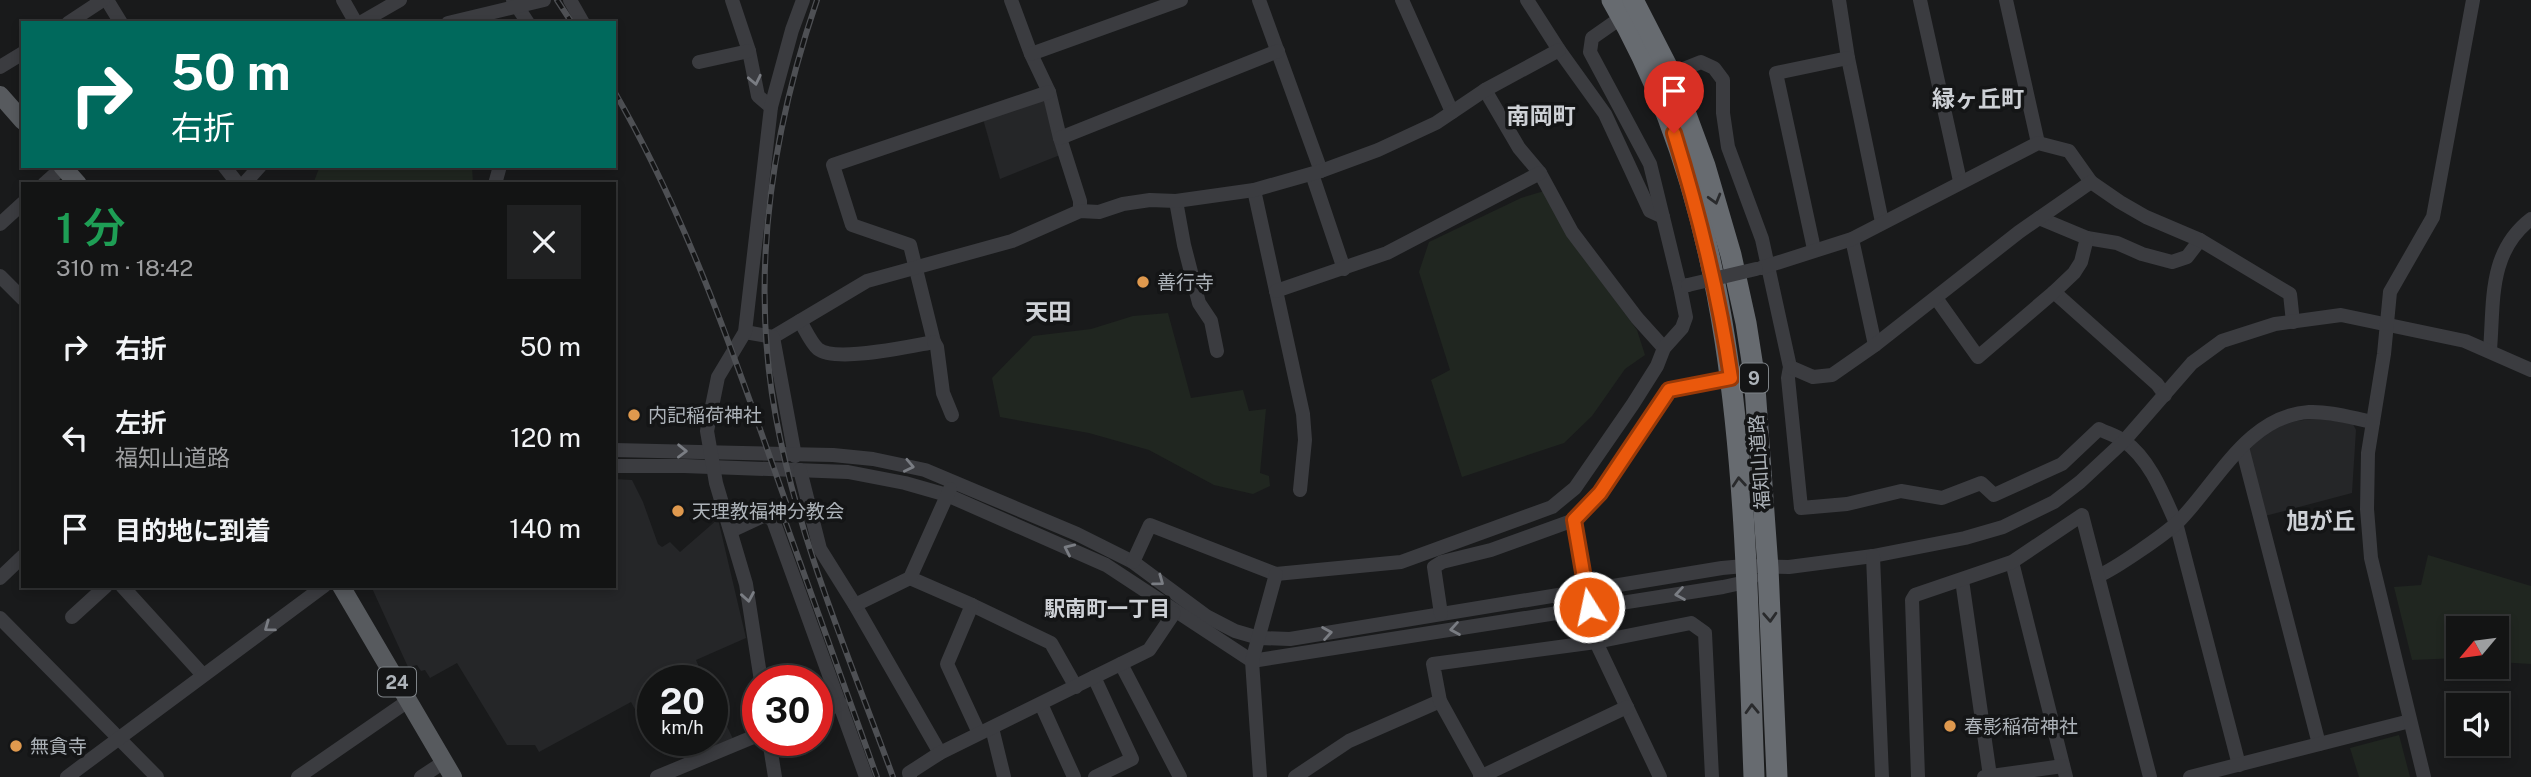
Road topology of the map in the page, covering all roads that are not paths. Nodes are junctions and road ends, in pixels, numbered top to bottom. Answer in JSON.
{"nodes":[{"id":1,"x":105,"y":0,"type":"edge"},
{"id":2,"x":343,"y":0,"type":"edge"},
{"id":3,"x":400,"y":0,"type":"edge"},
{"id":4,"x":544,"y":0,"type":"edge"},
{"id":5,"x":570,"y":0,"type":"edge"},
{"id":6,"x":732,"y":0,"type":"edge"},
{"id":7,"x":803,"y":0,"type":"edge"},
{"id":8,"x":1011,"y":0,"type":"edge"},
{"id":9,"x":1181,"y":0,"type":"edge"},
{"id":10,"x":1402,"y":0,"type":"edge"},
{"id":11,"x":1527,"y":0,"type":"edge"},
{"id":12,"x":1839,"y":0,"type":"edge"},
{"id":13,"x":1920,"y":0,"type":"edge"},
{"id":14,"x":2006,"y":0,"type":"edge"},
{"id":15,"x":2473,"y":0,"type":"edge"},
{"id":16,"x":1260,"y":1,"type":"edge"},
{"id":17,"x":516,"y":4,"type":"edge"},
{"id":18,"x":1622,"y":6,"type":"edge"},
{"id":19,"x":71,"y":21,"type":"edge"},
{"id":20,"x":120,"y":21,"type":"edge"},
{"id":21,"x":357,"y":21,"type":"edge"},
{"id":22,"x":362,"y":21,"type":"edge"},
{"id":23,"x":459,"y":21,"type":"edge"},
{"id":24,"x":527,"y":21,"type":"edge"},
{"id":25,"x":582,"y":21,"type":"edge"},
{"id":26,"x":1559,"y":50,"type":"junction"},
{"id":27,"x":748,"y":51,"type":"junction"},
{"id":28,"x":1278,"y":51,"type":"junction"},
{"id":29,"x":21,"y":54,"type":"edge"},
{"id":30,"x":1031,"y":54,"type":"junction"},
{"id":31,"x":1848,"y":58,"type":"junction"},
{"id":32,"x":699,"y":62,"type":"dead end"},
{"id":33,"x":0,"y":68,"type":"edge"},
{"id":34,"x":1671,"y":74,"type":"junction"},
{"id":35,"x":1485,"y":90,"type":"junction"},
{"id":36,"x":1049,"y":92,"type":"junction"},
{"id":37,"x":0,"y":95,"type":"edge"},
{"id":38,"x":771,"y":107,"type":"junction"},
{"id":39,"x":1452,"y":112,"type":"junction"},
{"id":40,"x":21,"y":119,"type":"edge"},
{"id":41,"x":1060,"y":138,"type":"junction"},
{"id":42,"x":2038,"y":143,"type":"junction"},
{"id":43,"x":61,"y":168,"type":"edge"},
{"id":44,"x":63,"y":168,"type":"edge"},
{"id":45,"x":226,"y":168,"type":"edge"},
{"id":46,"x":258,"y":168,"type":"edge"},
{"id":47,"x":1317,"y":173,"type":"junction"},
{"id":48,"x":1540,"y":173,"type":"junction"},
{"id":49,"x":1960,"y":181,"type":"junction"},
{"id":50,"x":46,"y":182,"type":"edge"},
{"id":51,"x":76,"y":182,"type":"edge"},
{"id":52,"x":237,"y":182,"type":"edge"},
{"id":53,"x":246,"y":182,"type":"edge"},
{"id":54,"x":2091,"y":182,"type":"junction"},
{"id":55,"x":1254,"y":190,"type":"junction"},
{"id":56,"x":1176,"y":201,"type":"junction"},
{"id":57,"x":21,"y":205,"type":"edge"},
{"id":58,"x":1080,"y":211,"type":"junction"},
{"id":59,"x":1663,"y":217,"type":"junction"},
{"id":60,"x":2039,"y":218,"type":"junction"},
{"id":61,"x":2531,"y":219,"type":"edge"},
{"id":62,"x":1882,"y":222,"type":"junction"},
{"id":63,"x":0,"y":225,"type":"edge"},
{"id":64,"x":2087,"y":238,"type":"junction"},
{"id":65,"x":1852,"y":239,"type":"junction"},
{"id":66,"x":2200,"y":240,"type":"junction"},
{"id":67,"x":1814,"y":249,"type":"junction"},
{"id":68,"x":916,"y":267,"type":"junction"},
{"id":69,"x":1344,"y":268,"type":"junction"},
{"id":70,"x":1762,"y":268,"type":"junction"},
{"id":71,"x":0,"y":276,"type":"edge"},
{"id":72,"x":1684,"y":286,"type":"junction"},
{"id":73,"x":1276,"y":291,"type":"junction"},
{"id":74,"x":2054,"y":292,"type":"junction"},
{"id":75,"x":21,"y":297,"type":"edge"},
{"id":76,"x":1936,"y":299,"type":"junction"},
{"id":77,"x":800,"y":321,"type":"junction"},
{"id":78,"x":2293,"y":322,"type":"junction"},
{"id":79,"x":2387,"y":326,"type":"junction"},
{"id":80,"x":746,"y":332,"type":"junction"},
{"id":81,"x":773,"y":337,"type":"junction"},
{"id":82,"x":934,"y":342,"type":"junction"},
{"id":83,"x":1875,"y":345,"type":"junction"},
{"id":84,"x":1664,"y":348,"type":"junction"},
{"id":85,"x":2490,"y":350,"type":"junction"},
{"id":86,"x":1217,"y":351,"type":"dead end"},
{"id":87,"x":2529,"y":365,"type":"edge"},
{"id":88,"x":1790,"y":367,"type":"junction"},
{"id":89,"x":1731,"y":378,"type":"junction"},
{"id":90,"x":2165,"y":395,"type":"junction"},
{"id":91,"x":952,"y":415,"type":"dead end"},
{"id":92,"x":2373,"y":422,"type":"junction"},
{"id":93,"x":2124,"y":441,"type":"junction"},
{"id":94,"x":2242,"y":447,"type":"junction"},
{"id":95,"x":616,"y":450,"type":"edge"},
{"id":96,"x":709,"y":452,"type":"junction"},
{"id":97,"x":794,"y":456,"type":"junction"},
{"id":98,"x":616,"y":466,"type":"edge"},
{"id":99,"x":712,"y":467,"type":"junction"},
{"id":100,"x":800,"y":470,"type":"junction"},
{"id":101,"x":954,"y":481,"type":"junction"},
{"id":102,"x":1300,"y":490,"type":"dead end"},
{"id":103,"x":947,"y":495,"type":"junction"},
{"id":104,"x":1574,"y":520,"type":"junction"},
{"id":105,"x":2176,"y":523,"type":"junction"},
{"id":106,"x":731,"y":531,"type":"junction"},
{"id":107,"x":1873,"y":556,"type":"junction"},
{"id":108,"x":21,"y":558,"type":"edge"},
{"id":109,"x":1133,"y":562,"type":"junction"},
{"id":110,"x":2012,"y":562,"type":"junction"},
{"id":111,"x":1768,"y":568,"type":"junction"},
{"id":112,"x":1276,"y":574,"type":"junction"},
{"id":113,"x":1745,"y":574,"type":"junction"},
{"id":114,"x":2098,"y":576,"type":"junction"},
{"id":115,"x":0,"y":578,"type":"edge"},
{"id":116,"x":910,"y":578,"type":"junction"},
{"id":117,"x":1962,"y":580,"type":"junction"},
{"id":118,"x":104,"y":588,"type":"edge"},
{"id":119,"x":124,"y":588,"type":"edge"},
{"id":120,"x":321,"y":588,"type":"edge"},
{"id":121,"x":342,"y":588,"type":"edge"},
{"id":122,"x":1586,"y":591,"type":"junction"},
{"id":123,"x":855,"y":605,"type":"junction"},
{"id":124,"x":972,"y":605,"type":"junction"},
{"id":125,"x":1589,"y":607,"type":"junction"},
{"id":126,"x":1174,"y":613,"type":"junction"},
{"id":127,"x":1441,"y":614,"type":"junction"},
{"id":128,"x":72,"y":617,"type":"dead end"},
{"id":129,"x":0,"y":618,"type":"edge"},
{"id":130,"x":1259,"y":638,"type":"junction"},
{"id":131,"x":1596,"y":642,"type":"junction"},
{"id":132,"x":1252,"y":662,"type":"junction"},
{"id":133,"x":1121,"y":664,"type":"junction"},
{"id":134,"x":759,"y":665,"type":"edge"},
{"id":135,"x":203,"y":675,"type":"junction"},
{"id":136,"x":1094,"y":677,"type":"junction"},
{"id":137,"x":1076,"y":687,"type":"junction"},
{"id":138,"x":408,"y":701,"type":"junction"},
{"id":139,"x":1440,"y":701,"type":"junction"},
{"id":140,"x":1041,"y":704,"type":"junction"},
{"id":141,"x":841,"y":705,"type":"junction"},
{"id":142,"x":1627,"y":707,"type":"junction"},
{"id":143,"x":833,"y":708,"type":"edge"},
{"id":144,"x":2410,"y":722,"type":"junction"},
{"id":145,"x":986,"y":730,"type":"junction"},
{"id":146,"x":119,"y":738,"type":"junction"},
{"id":147,"x":742,"y":742,"type":"edge"},
{"id":148,"x":2319,"y":744,"type":"junction"},
{"id":149,"x":940,"y":752,"type":"junction"},
{"id":150,"x":772,"y":756,"type":"edge"},
{"id":151,"x":2239,"y":765,"type":"junction"},
{"id":152,"x":448,"y":770,"type":"edge"},
{"id":153,"x":2065,"y":771,"type":"edge"},
{"id":154,"x":1116,"y":773,"type":"edge"},
{"id":155,"x":1986,"y":776,"type":"edge"},
{"id":156,"x":67,"y":777,"type":"edge"},
{"id":157,"x":157,"y":777,"type":"edge"},
{"id":158,"x":298,"y":777,"type":"edge"},
{"id":159,"x":421,"y":777,"type":"edge"},
{"id":160,"x":657,"y":777,"type":"edge"},
{"id":161,"x":775,"y":777,"type":"edge"},
{"id":162,"x":866,"y":777,"type":"edge"},
{"id":163,"x":910,"y":777,"type":"edge"},
{"id":164,"x":1004,"y":777,"type":"edge"},
{"id":165,"x":1074,"y":777,"type":"edge"},
{"id":166,"x":1095,"y":777,"type":"edge"},
{"id":167,"x":1180,"y":777,"type":"edge"},
{"id":168,"x":1260,"y":777,"type":"edge"},
{"id":169,"x":1295,"y":777,"type":"edge"},
{"id":170,"x":1481,"y":777,"type":"edge"},
{"id":171,"x":1660,"y":777,"type":"edge"},
{"id":172,"x":1712,"y":777,"type":"edge"},
{"id":173,"x":1754,"y":777,"type":"edge"},
{"id":174,"x":1777,"y":777,"type":"edge"},
{"id":175,"x":1882,"y":777,"type":"edge"},
{"id":176,"x":1918,"y":777,"type":"edge"},
{"id":177,"x":2150,"y":777,"type":"edge"},
{"id":178,"x":2190,"y":777,"type":"edge"},
{"id":179,"x":2424,"y":777,"type":"edge"}],
"edges":[{"from":1,"to":19,"type":"street"},
{"from":1,"to":20,"type":"street"},
{"from":2,"to":21,"type":"street"},
{"from":3,"to":22,"type":"street"},
{"from":4,"to":17,"type":"street"},
{"from":5,"to":25,"type":"street"},
{"from":6,"to":27,"type":"street"},
{"from":7,"to":38,"type":"street"},
{"from":8,"to":30,"type":"street"},
{"from":9,"to":30,"type":"street"},
{"from":10,"to":39,"type":"street"},
{"from":11,"to":26,"type":"street"},
{"from":12,"to":31,"type":"street"},
{"from":13,"to":49,"type":"street"},
{"from":14,"to":42,"type":"street"},
{"from":15,"to":79,"type":"street"},
{"from":16,"to":28,"type":"street"},
{"from":17,"to":23,"type":"street"},
{"from":17,"to":24,"type":"street"},
{"from":18,"to":34,"type":"highway","name":"福知山道路","number":"9"},
{"from":18,"to":59,"type":"street"},
{"from":18,"to":89,"type":"highway","name":"福知山道路","number":"9"},
{"from":26,"to":35,"type":"street"},
{"from":26,"to":59,"type":"street"},
{"from":27,"to":32,"type":"street"},
{"from":27,"to":38,"type":"street","one_way":true},
{"from":28,"to":41,"type":"street"},
{"from":28,"to":47,"type":"street"},
{"from":29,"to":33,"type":"street"},
{"from":30,"to":36,"type":"street"},
{"from":31,"to":62,"type":"street"},
{"from":31,"to":67,"type":"street"},
{"from":34,"to":70,"type":"street"},
{"from":34,"to":111,"type":"highway","name":"福知山道路","number":"9","one_way":true},
{"from":35,"to":39,"type":"street"},
{"from":35,"to":48,"type":"street"},
{"from":36,"to":41,"type":"street"},
{"from":36,"to":68,"type":"street"},
{"from":37,"to":40,"type":"main road"},
{"from":38,"to":80,"type":"street"},
{"from":39,"to":47,"type":"street"},
{"from":41,"to":58,"type":"street"},
{"from":42,"to":49,"type":"street"},
{"from":42,"to":54,"type":"street"},
{"from":43,"to":50,"type":"street"},
{"from":44,"to":51,"type":"main road"},
{"from":45,"to":52,"type":"street"},
{"from":46,"to":53,"type":"street"},
{"from":47,"to":55,"type":"street"},
{"from":47,"to":69,"type":"street"},
{"from":48,"to":69,"type":"street"},
{"from":48,"to":84,"type":"street"},
{"from":49,"to":62,"type":"street"},
{"from":54,"to":60,"type":"street"},
{"from":54,"to":66,"type":"street"},
{"from":55,"to":56,"type":"street"},
{"from":55,"to":73,"type":"street"},
{"from":56,"to":58,"type":"street"},
{"from":56,"to":86,"type":"street"},
{"from":57,"to":63,"type":"street"},
{"from":58,"to":68,"type":"street"},
{"from":59,"to":72,"type":"street"},
{"from":60,"to":64,"type":"street"},
{"from":60,"to":76,"type":"street"},
{"from":61,"to":85,"type":"street"},
{"from":62,"to":65,"type":"street"},
{"from":64,"to":66,"type":"street"},
{"from":64,"to":74,"type":"street"},
{"from":65,"to":67,"type":"street"},
{"from":65,"to":83,"type":"street"},
{"from":66,"to":78,"type":"street"},
{"from":67,"to":70,"type":"street"},
{"from":68,"to":77,"type":"street"},
{"from":68,"to":82,"type":"street"},
{"from":69,"to":73,"type":"street"},
{"from":70,"to":72,"type":"street","bridge":true},
{"from":70,"to":88,"type":"street"},
{"from":71,"to":75,"type":"street"},
{"from":72,"to":84,"type":"street"},
{"from":73,"to":102,"type":"street"},
{"from":74,"to":76,"type":"street"},
{"from":74,"to":90,"type":"street"},
{"from":76,"to":83,"type":"street"},
{"from":77,"to":81,"type":"street"},
{"from":77,"to":82,"type":"street"},
{"from":78,"to":79,"type":"street"},
{"from":78,"to":90,"type":"street"},
{"from":79,"to":85,"type":"street"},
{"from":79,"to":92,"type":"street"},
{"from":80,"to":81,"type":"street"},
{"from":80,"to":96,"type":"street"},
{"from":81,"to":97,"type":"street"},
{"from":82,"to":91,"type":"street"},
{"from":83,"to":88,"type":"street"},
{"from":84,"to":112,"type":"street"},
{"from":85,"to":87,"type":"street"},
{"from":88,"to":93,"type":"street"},
{"from":89,"to":104,"type":"street"},
{"from":113,"to":89,"type":"highway","name":"福知山道路","number":"9","one_way":true},
{"from":90,"to":93,"type":"street"},
{"from":92,"to":94,"type":"street"},
{"from":92,"to":144,"type":"street"},
{"from":93,"to":105,"type":"street"},
{"from":93,"to":107,"type":"street"},
{"from":94,"to":105,"type":"street"},
{"from":94,"to":148,"type":"street"},
{"from":95,"to":96,"type":"street","one_way":true},
{"from":96,"to":97,"type":"street"},
{"from":96,"to":99,"type":"street"},
{"from":97,"to":101,"type":"street","one_way":true},
{"from":98,"to":99,"type":"street"},
{"from":99,"to":100,"type":"street"},
{"from":99,"to":106,"type":"street"},
{"from":100,"to":103,"type":"street"},
{"from":100,"to":123,"type":"street"},
{"from":101,"to":103,"type":"street"},
{"from":101,"to":109,"type":"street"},
{"from":103,"to":116,"type":"street"},
{"from":126,"to":103,"type":"street","one_way":true},
{"from":104,"to":122,"type":"street"},
{"from":104,"to":127,"type":"street"},
{"from":105,"to":114,"type":"street"},
{"from":105,"to":151,"type":"street"},
{"from":106,"to":134,"type":"street","one_way":true},
{"from":106,"to":141,"type":"street"},
{"from":107,"to":111,"type":"street"},
{"from":107,"to":175,"type":"street"},
{"from":108,"to":115,"type":"street"},
{"from":109,"to":112,"type":"street"},
{"from":109,"to":130,"type":"street","one_way":true},
{"from":110,"to":114,"type":"street"},
{"from":110,"to":117,"type":"street"},
{"from":110,"to":153,"type":"street"},
{"from":111,"to":113,"type":"street"},
{"from":111,"to":174,"type":"highway","name":"福知山道路","number":"9","one_way":true},
{"from":112,"to":130,"type":"street"},
{"from":113,"to":122,"type":"street"},
{"from":113,"to":125,"type":"street","one_way":true},
{"from":173,"to":113,"type":"highway","name":"福知山道路","number":"9","one_way":true},
{"from":114,"to":177,"type":"street"},
{"from":116,"to":123,"type":"street"},
{"from":116,"to":124,"type":"street"},
{"from":117,"to":155,"type":"street"},
{"from":117,"to":176,"type":"street"},
{"from":118,"to":128,"type":"street"},
{"from":119,"to":135,"type":"street"},
{"from":120,"to":135,"type":"street","one_way":true},
{"from":121,"to":138,"type":"main road","number":"24"},
{"from":122,"to":125,"type":"street"},
{"from":122,"to":127,"type":"street"},
{"from":123,"to":149,"type":"street"},
{"from":124,"to":137,"type":"street"},
{"from":124,"to":145,"type":"street"},
{"from":125,"to":132,"type":"street","one_way":true},
{"from":126,"to":132,"type":"street"},
{"from":126,"to":133,"type":"street"},
{"from":130,"to":127,"type":"street","one_way":true},
{"from":129,"to":146,"type":"street"},
{"from":130,"to":132,"type":"street"},
{"from":131,"to":139,"type":"street"},
{"from":131,"to":142,"type":"street"},
{"from":131,"to":172,"type":"street"},
{"from":132,"to":168,"type":"street"},
{"from":133,"to":136,"type":"street"},
{"from":133,"to":167,"type":"street"},
{"from":135,"to":146,"type":"street"},
{"from":136,"to":137,"type":"street"},
{"from":136,"to":154,"type":"street"},
{"from":137,"to":140,"type":"street"},
{"from":138,"to":152,"type":"main road","number":"24"},
{"from":138,"to":158,"type":"street"},
{"from":139,"to":169,"type":"street"},
{"from":139,"to":170,"type":"street"},
{"from":140,"to":145,"type":"street"},
{"from":140,"to":165,"type":"street"},
{"from":141,"to":143,"type":"street"},
{"from":141,"to":162,"type":"street"},
{"from":142,"to":170,"type":"street"},
{"from":142,"to":171,"type":"street"},
{"from":144,"to":148,"type":"street"},
{"from":144,"to":179,"type":"street"},
{"from":145,"to":149,"type":"street"},
{"from":145,"to":164,"type":"street"},
{"from":146,"to":156,"type":"street"},
{"from":146,"to":157,"type":"street"},
{"from":147,"to":160,"type":"street"},
{"from":148,"to":151,"type":"street"},
{"from":149,"to":163,"type":"street"},
{"from":150,"to":161,"type":"street"},
{"from":151,"to":178,"type":"street"},
{"from":152,"to":159,"type":"street"},
{"from":153,"to":155,"type":"street"},
{"from":154,"to":166,"type":"street"}]}
